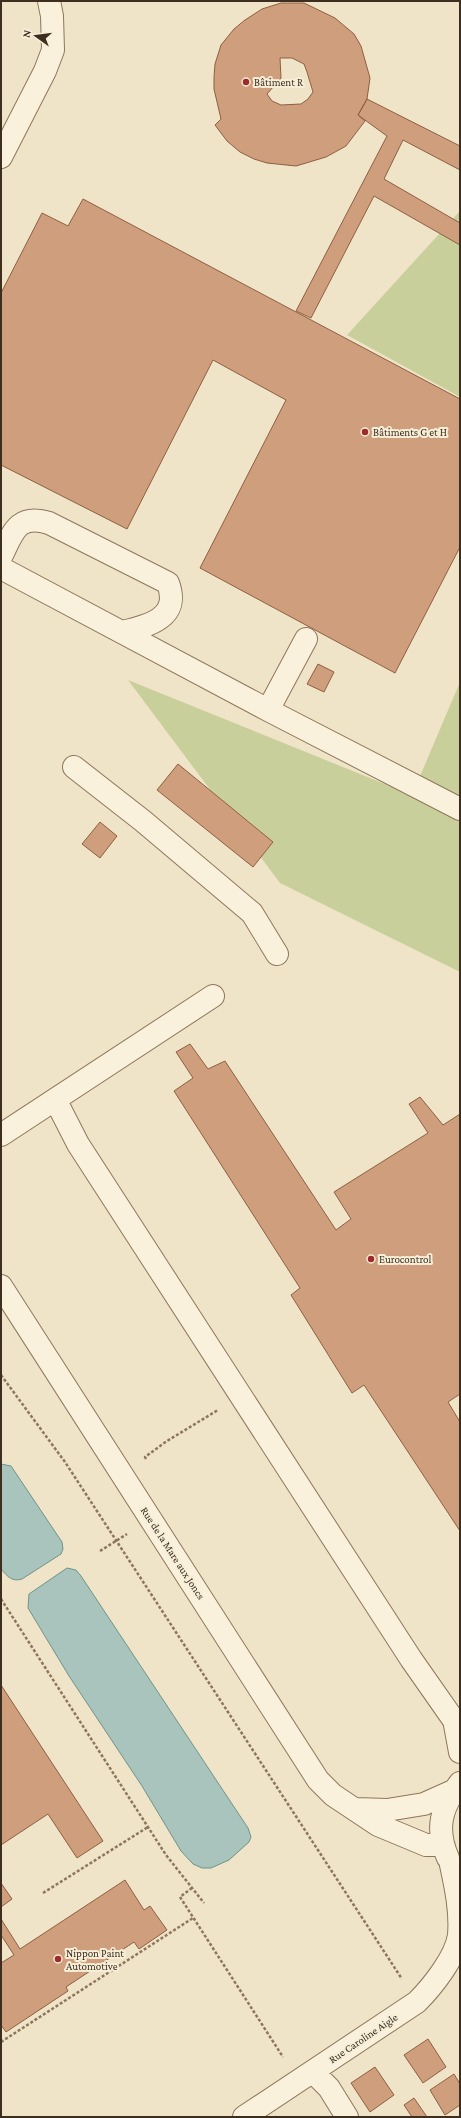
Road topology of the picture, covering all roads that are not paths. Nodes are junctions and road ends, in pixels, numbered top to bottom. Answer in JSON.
{"nodes":[{"id":1,"x":49,"y":1,"type":"edge"},
{"id":2,"x":1,"y":157,"type":"edge"},
{"id":3,"x":1,"y":557,"type":"edge"},
{"id":4,"x":1,"y":568,"type":"edge"},
{"id":5,"x":122,"y":632,"type":"junction"},
{"id":6,"x":306,"y":639,"type":"dead end"},
{"id":7,"x":268,"y":710,"type":"junction"},
{"id":8,"x":74,"y":767,"type":"dead end"},
{"id":9,"x":460,"y":809,"type":"edge"},
{"id":10,"x":277,"y":954,"type":"dead end"},
{"id":11,"x":213,"y":996,"type":"dead end"},
{"id":12,"x":56,"y":1101,"type":"junction"},
{"id":13,"x":1,"y":1135,"type":"edge"},
{"id":14,"x":1,"y":1286,"type":"edge"},
{"id":15,"x":458,"y":1727,"type":"edge"},
{"id":16,"x":460,"y":1752,"type":"edge"},
{"id":17,"x":457,"y":1787,"type":"edge"},
{"id":18,"x":356,"y":1809,"type":"junction"},
{"id":19,"x":442,"y":1845,"type":"junction"},
{"id":20,"x":456,"y":1870,"type":"edge"},
{"id":21,"x":459,"y":1936,"type":"edge"},
{"id":22,"x":313,"y":2072,"type":"junction"},
{"id":23,"x":244,"y":2117,"type":"edge"},
{"id":24,"x":347,"y":2117,"type":"edge"}],
"edges":[{"from":1,"to":2,"type":"street"},
{"from":3,"to":5,"type":"street"},
{"from":4,"to":5,"type":"street"},
{"from":5,"to":7,"type":"street"},
{"from":6,"to":7,"type":"street"},
{"from":7,"to":9,"type":"street"},
{"from":8,"to":10,"type":"street"},
{"from":11,"to":12,"type":"street"},
{"from":12,"to":13,"type":"street"},
{"from":12,"to":15,"type":"street"},
{"from":14,"to":18,"type":"street","name":"Rue de la Mare aux Joncs"},
{"from":15,"to":16,"type":"street"},
{"from":17,"to":18,"type":"street","name":"Rue de la Mare aux Joncs"},
{"from":17,"to":19,"type":"street","name":"Rue Caroline Aigle"},
{"from":18,"to":19,"type":"street","name":"Rue de la Mare aux Joncs"},
{"from":19,"to":20,"type":"street","name":"Rue Caroline Aigle"},
{"from":20,"to":21,"type":"street","name":"Rue Caroline Aigle"},
{"from":21,"to":22,"type":"street","name":"Rue Caroline Aigle"},
{"from":22,"to":23,"type":"street","name":"Rue Caroline Aigle"},
{"from":22,"to":24,"type":"street"}]}
